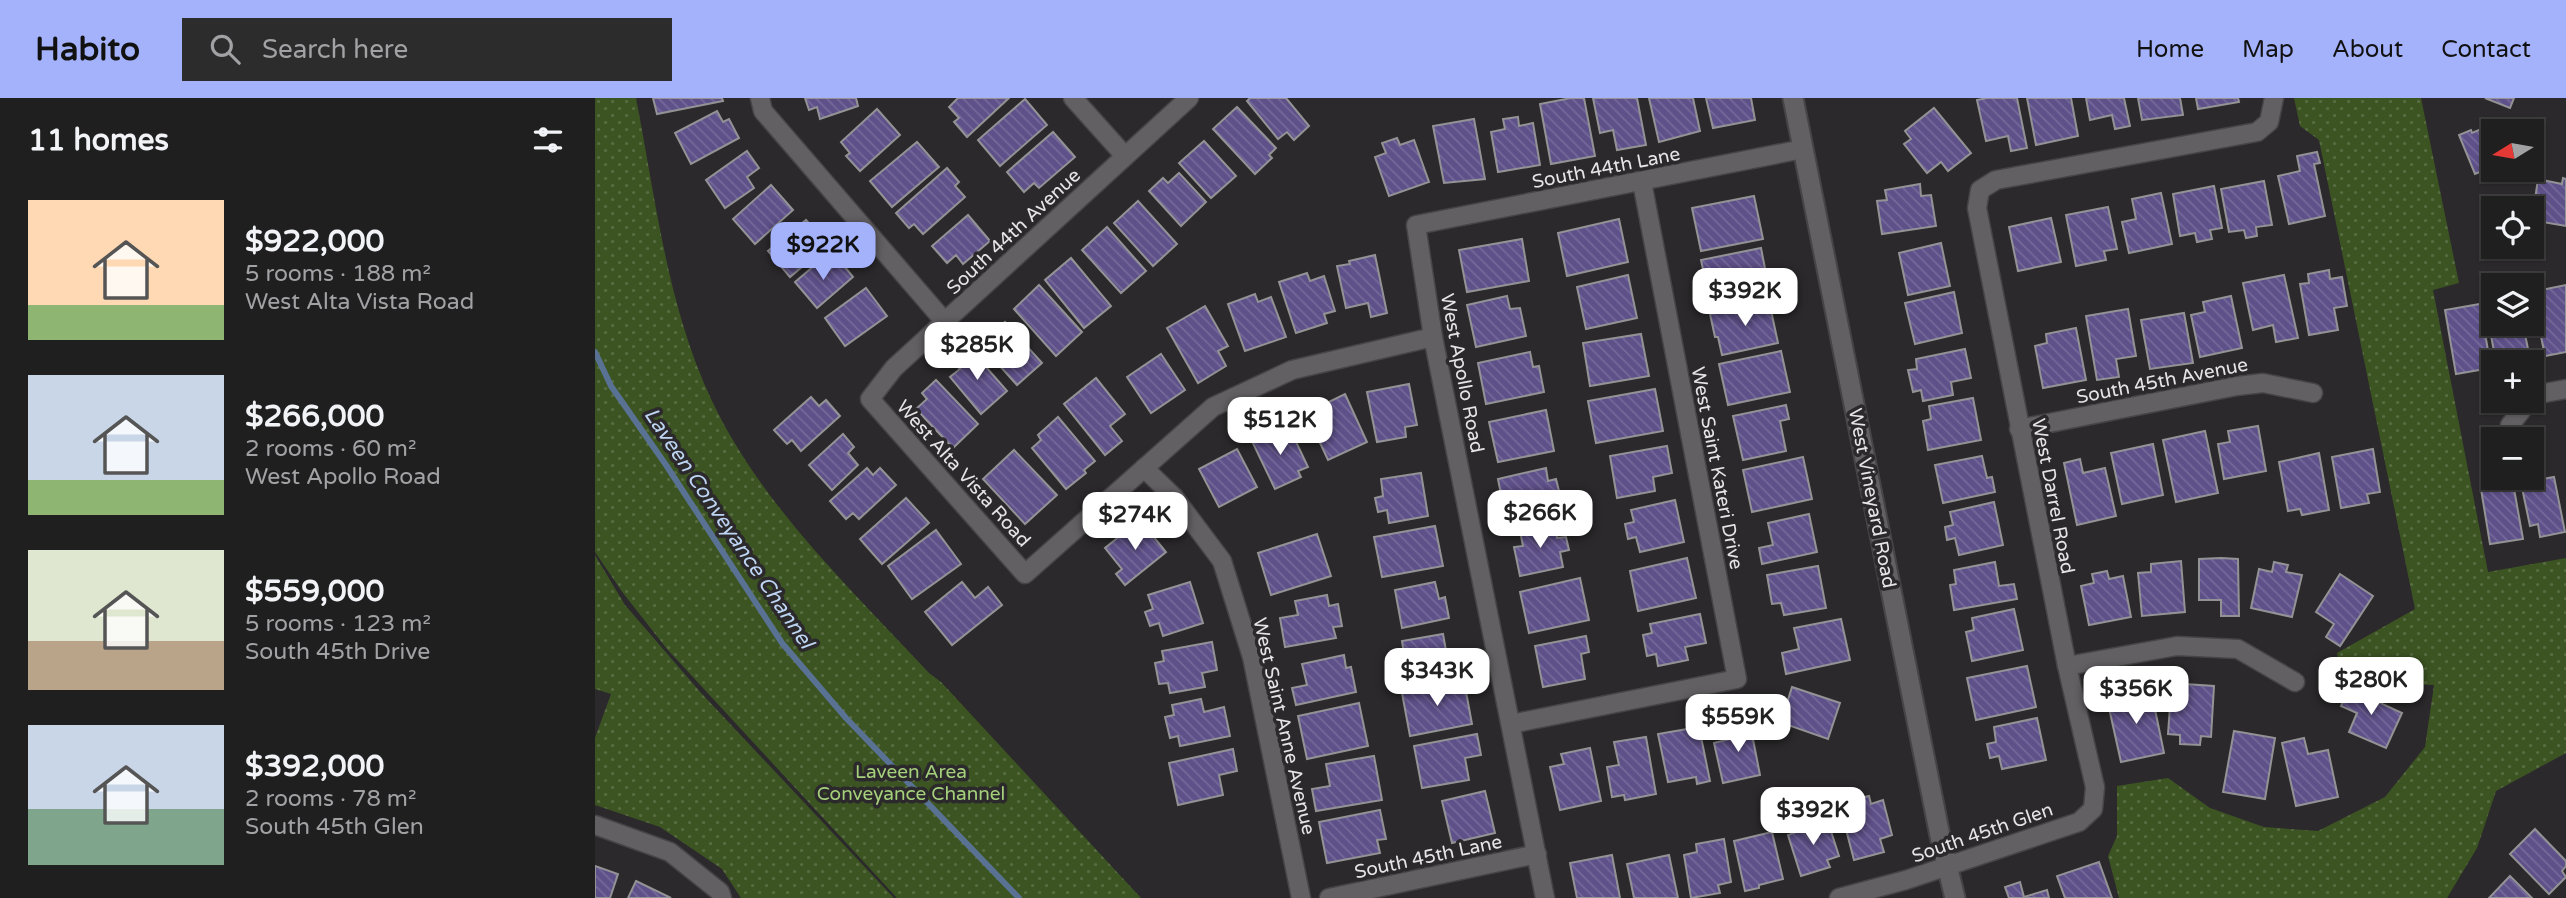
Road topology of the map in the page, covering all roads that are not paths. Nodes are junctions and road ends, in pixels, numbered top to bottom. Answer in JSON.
{"nodes":[{"id":1,"x":760,"y":98,"type":"edge"},
{"id":2,"x":1073,"y":98,"type":"edge"},
{"id":3,"x":1189,"y":98,"type":"edge"},
{"id":4,"x":1793,"y":98,"type":"edge"},
{"id":5,"x":2274,"y":98,"type":"edge"},
{"id":6,"x":1803,"y":149,"type":"junction"},
{"id":7,"x":1125,"y":156,"type":"junction"},
{"id":8,"x":1642,"y":182,"type":"junction"},
{"id":9,"x":1416,"y":225,"type":"joint"},
{"id":10,"x":945,"y":322,"type":"junction"},
{"id":11,"x":1433,"y":337,"type":"junction"},
{"id":12,"x":2566,"y":388,"type":"edge"},
{"id":13,"x":2313,"y":393,"type":"dead end"},
{"id":14,"x":2544,"y":393,"type":"edge"},
{"id":15,"x":870,"y":399,"type":"joint"},
{"id":16,"x":2520,"y":413,"type":"edge"},
{"id":17,"x":2510,"y":425,"type":"dead end"},
{"id":18,"x":2019,"y":429,"type":"junction"},
{"id":19,"x":1144,"y":468,"type":"junction"},
{"id":20,"x":2067,"y":666,"type":"junction"},
{"id":21,"x":2295,"y":682,"type":"dead end"},
{"id":22,"x":1511,"y":724,"type":"junction"},
{"id":23,"x":2093,"y":809,"type":"joint"},
{"id":24,"x":595,"y":824,"type":"edge"},
{"id":25,"x":1537,"y":854,"type":"junction"},
{"id":26,"x":1947,"y":866,"type":"junction"},
{"id":27,"x":721,"y":895,"type":"edge"},
{"id":28,"x":1301,"y":898,"type":"edge"},
{"id":29,"x":1329,"y":898,"type":"edge"},
{"id":30,"x":1545,"y":898,"type":"edge"},
{"id":31,"x":1839,"y":898,"type":"edge"},
{"id":32,"x":1955,"y":898,"type":"edge"}],
"edges":[{"from":1,"to":10,"type":"street"},
{"from":2,"to":7,"type":"street"},
{"from":3,"to":7,"type":"street","name":"South 44th Avenue"},
{"from":4,"to":6,"type":"street","name":"West Vineyard Road"},
{"from":5,"to":18,"type":"street","name":"West Darrel Road"},
{"from":6,"to":8,"type":"street","name":"South 44th Lane"},
{"from":6,"to":26,"type":"street","name":"West Vineyard Road"},
{"from":7,"to":10,"type":"street","name":"South 44th Avenue"},
{"from":8,"to":9,"type":"street","name":"South 44th Lane"},
{"from":8,"to":22,"type":"street","name":"West Saint Kateri Drive"},
{"from":9,"to":11,"type":"street","name":"West Apollo Road"},
{"from":10,"to":15,"type":"street","name":"South 44th Avenue"},
{"from":11,"to":19,"type":"street"},
{"from":11,"to":22,"type":"street","name":"West Apollo Road"},
{"from":12,"to":14,"type":"street"},
{"from":13,"to":18,"type":"street","name":"South 45th Avenue"},
{"from":15,"to":19,"type":"street","name":"West Alta Vista Road"},
{"from":16,"to":17,"type":"street"},
{"from":18,"to":20,"type":"street","name":"West Darrel Road"},
{"from":19,"to":28,"type":"street","name":"West Saint Anne Avenue"},
{"from":20,"to":21,"type":"street"},
{"from":20,"to":23,"type":"street","name":"West Darrel Road"},
{"from":22,"to":25,"type":"street","name":"West Apollo Road"},
{"from":23,"to":26,"type":"street","name":"South 45th Glen"},
{"from":24,"to":27,"type":"street"},
{"from":25,"to":29,"type":"street","name":"South 45th Lane"},
{"from":25,"to":30,"type":"street","name":"West Apollo Road"},
{"from":26,"to":31,"type":"street","name":"South 45th Glen"},
{"from":26,"to":32,"type":"street","name":"West Vineyard Road"}]}
